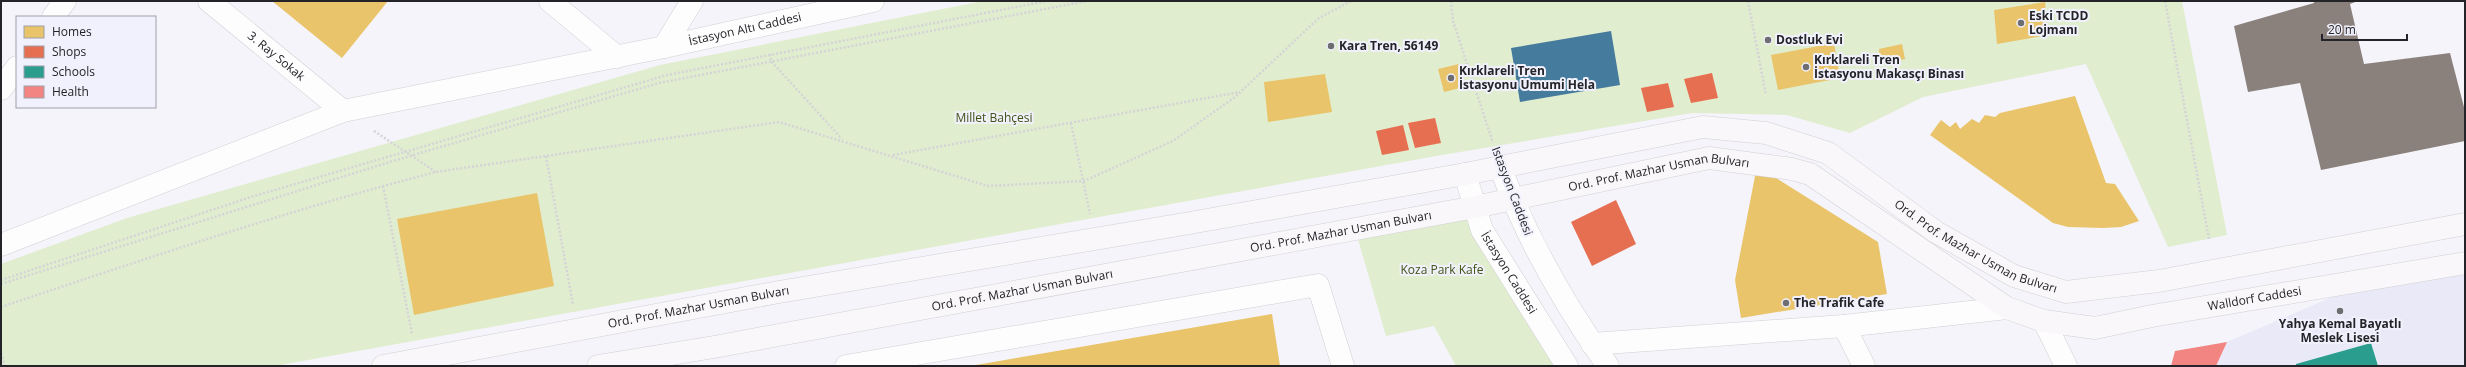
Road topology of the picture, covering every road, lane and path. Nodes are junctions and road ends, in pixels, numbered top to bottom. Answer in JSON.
{"nodes":[{"id":1,"x":65,"y":1,"type":"edge"},
{"id":2,"x":209,"y":1,"type":"edge"},
{"id":3,"x":550,"y":1,"type":"edge"},
{"id":4,"x":692,"y":1,"type":"edge"},
{"id":5,"x":873,"y":1,"type":"edge"},
{"id":6,"x":1047,"y":1,"type":"edge"},
{"id":7,"x":1087,"y":1,"type":"edge"},
{"id":8,"x":1351,"y":1,"type":"edge"},
{"id":9,"x":1451,"y":1,"type":"edge"},
{"id":10,"x":1748,"y":1,"type":"edge"},
{"id":11,"x":2165,"y":1,"type":"edge"},
{"id":12,"x":54,"y":16,"type":"edge"},
{"id":13,"x":772,"y":23,"type":"junction"},
{"id":14,"x":664,"y":47,"type":"junction"},
{"id":15,"x":770,"y":55,"type":"junction"},
{"id":16,"x":617,"y":57,"type":"junction"},
{"id":17,"x":771,"y":61,"type":"junction"},
{"id":18,"x":16,"y":68,"type":"edge"},
{"id":19,"x":1,"y":88,"type":"edge"},
{"id":20,"x":1240,"y":92,"type":"junction"},
{"id":21,"x":1766,"y":94,"type":"dead end"},
{"id":22,"x":343,"y":111,"type":"junction"},
{"id":23,"x":1071,"y":123,"type":"junction"},
{"id":24,"x":842,"y":140,"type":"junction"},
{"id":25,"x":406,"y":152,"type":"junction"},
{"id":26,"x":891,"y":155,"type":"junction"},
{"id":27,"x":411,"y":156,"type":"junction"},
{"id":28,"x":546,"y":156,"type":"junction"},
{"id":29,"x":1500,"y":166,"type":"junction"},
{"id":30,"x":436,"y":172,"type":"junction"},
{"id":31,"x":1465,"y":174,"type":"junction"},
{"id":32,"x":1084,"y":181,"type":"junction"},
{"id":33,"x":384,"y":186,"type":"junction"},
{"id":34,"x":1512,"y":200,"type":"junction"},
{"id":35,"x":1475,"y":207,"type":"junction"},
{"id":36,"x":1091,"y":222,"type":"dead end"},
{"id":37,"x":2465,"y":224,"type":"edge"},
{"id":38,"x":2209,"y":239,"type":"dead end"},
{"id":39,"x":1,"y":245,"type":"edge"},
{"id":40,"x":2465,"y":263,"type":"edge"},
{"id":41,"x":1,"y":280,"type":"edge"},
{"id":42,"x":1,"y":284,"type":"edge"},
{"id":43,"x":1,"y":307,"type":"edge"},
{"id":44,"x":2007,"y":308,"type":"junction"},
{"id":45,"x":574,"y":311,"type":"dead end"},
{"id":46,"x":2044,"y":321,"type":"junction"},
{"id":47,"x":1844,"y":326,"type":"junction"},
{"id":48,"x":413,"y":340,"type":"dead end"},
{"id":49,"x":1592,"y":344,"type":"junction"},
{"id":50,"x":1,"y":353,"type":"edge"},
{"id":51,"x":5,"y":366,"type":"edge"},
{"id":52,"x":383,"y":366,"type":"edge"},
{"id":53,"x":598,"y":366,"type":"edge"},
{"id":54,"x":846,"y":366,"type":"edge"},
{"id":55,"x":1343,"y":366,"type":"edge"},
{"id":56,"x":1567,"y":366,"type":"edge"},
{"id":57,"x":1608,"y":366,"type":"edge"},
{"id":58,"x":1864,"y":366,"type":"edge"},
{"id":59,"x":2066,"y":366,"type":"edge"}],
"edges":[{"from":1,"to":12,"type":"street"},
{"from":2,"to":22,"type":"street","name":"3. Ray Sokak"},
{"from":3,"to":16,"type":"street"},
{"from":4,"to":14,"type":"street"},
{"from":5,"to":13,"type":"street","name":"İstasyon Altı Caddesi"},
{"from":6,"to":15,"type":"path"},
{"from":7,"to":17,"type":"path"},
{"from":8,"to":20,"type":"path"},
{"from":9,"to":29,"type":"path","name":"Istasyon Caddesi"},
{"from":10,"to":21,"type":"path"},
{"from":11,"to":38,"type":"path"},
{"from":13,"to":14,"type":"street","name":"İstasyon Altı Caddesi"},
{"from":13,"to":15,"type":"path"},
{"from":14,"to":16,"type":"street","name":"İstasyon Altı Caddesi"},
{"from":15,"to":17,"type":"path"},
{"from":15,"to":25,"type":"path"},
{"from":16,"to":22,"type":"street","name":"İstasyon Altı Caddesi"},
{"from":17,"to":24,"type":"path"},
{"from":17,"to":27,"type":"path"},
{"from":18,"to":19,"type":"street"},
{"from":20,"to":23,"type":"path"},
{"from":20,"to":32,"type":"path"},
{"from":22,"to":25,"type":"path"},
{"from":22,"to":39,"type":"street","name":"İstasyon Altı Caddesi"},
{"from":23,"to":26,"type":"path"},
{"from":23,"to":32,"type":"path"},
{"from":24,"to":26,"type":"path"},
{"from":24,"to":28,"type":"path"},
{"from":25,"to":27,"type":"path"},
{"from":25,"to":41,"type":"path"},
{"from":26,"to":32,"type":"path"},
{"from":27,"to":30,"type":"path"},
{"from":27,"to":42,"type":"path"},
{"from":28,"to":30,"type":"path"},
{"from":28,"to":45,"type":"path"},
{"from":29,"to":31,"type":"main road","name":"Ord. Prof. Mazhar Usman Bulvarı"},
{"from":29,"to":34,"type":"street","name":"Istasyon Caddesi"},
{"from":29,"to":37,"type":"main road","name":"Ord. Prof. Mazhar Usman Bulvarı"},
{"from":30,"to":33,"type":"path"},
{"from":31,"to":35,"type":"street","name":"İstasyon Caddesi"},
{"from":31,"to":52,"type":"main road","name":"Ord. Prof. Mazhar Usman Bulvarı"},
{"from":32,"to":36,"type":"path"},
{"from":33,"to":43,"type":"path"},
{"from":33,"to":48,"type":"path"},
{"from":34,"to":35,"type":"main road","name":"Ord. Prof. Mazhar Usman Bulvarı"},
{"from":34,"to":44,"type":"main road","name":"Ord. Prof. Mazhar Usman Bulvarı"},
{"from":34,"to":49,"type":"street","name":"Istasyon Caddesi"},
{"from":35,"to":53,"type":"main road","name":"Ord. Prof. Mazhar Usman Bulvarı"},
{"from":35,"to":56,"type":"street","name":"İstasyon Caddesi"},
{"from":40,"to":46,"type":"main road","name":"Walldorf Caddesi"},
{"from":44,"to":46,"type":"main road","name":"Ord. Prof. Mazhar Usman Bulvarı"},
{"from":44,"to":47,"type":"street"},
{"from":46,"to":59,"type":"street"},
{"from":47,"to":49,"type":"street"},
{"from":47,"to":58,"type":"street"},
{"from":49,"to":57,"type":"street","name":"Istasyon Caddesi"},
{"from":50,"to":51,"type":"path"},
{"from":54,"to":55,"type":"street"}]}
